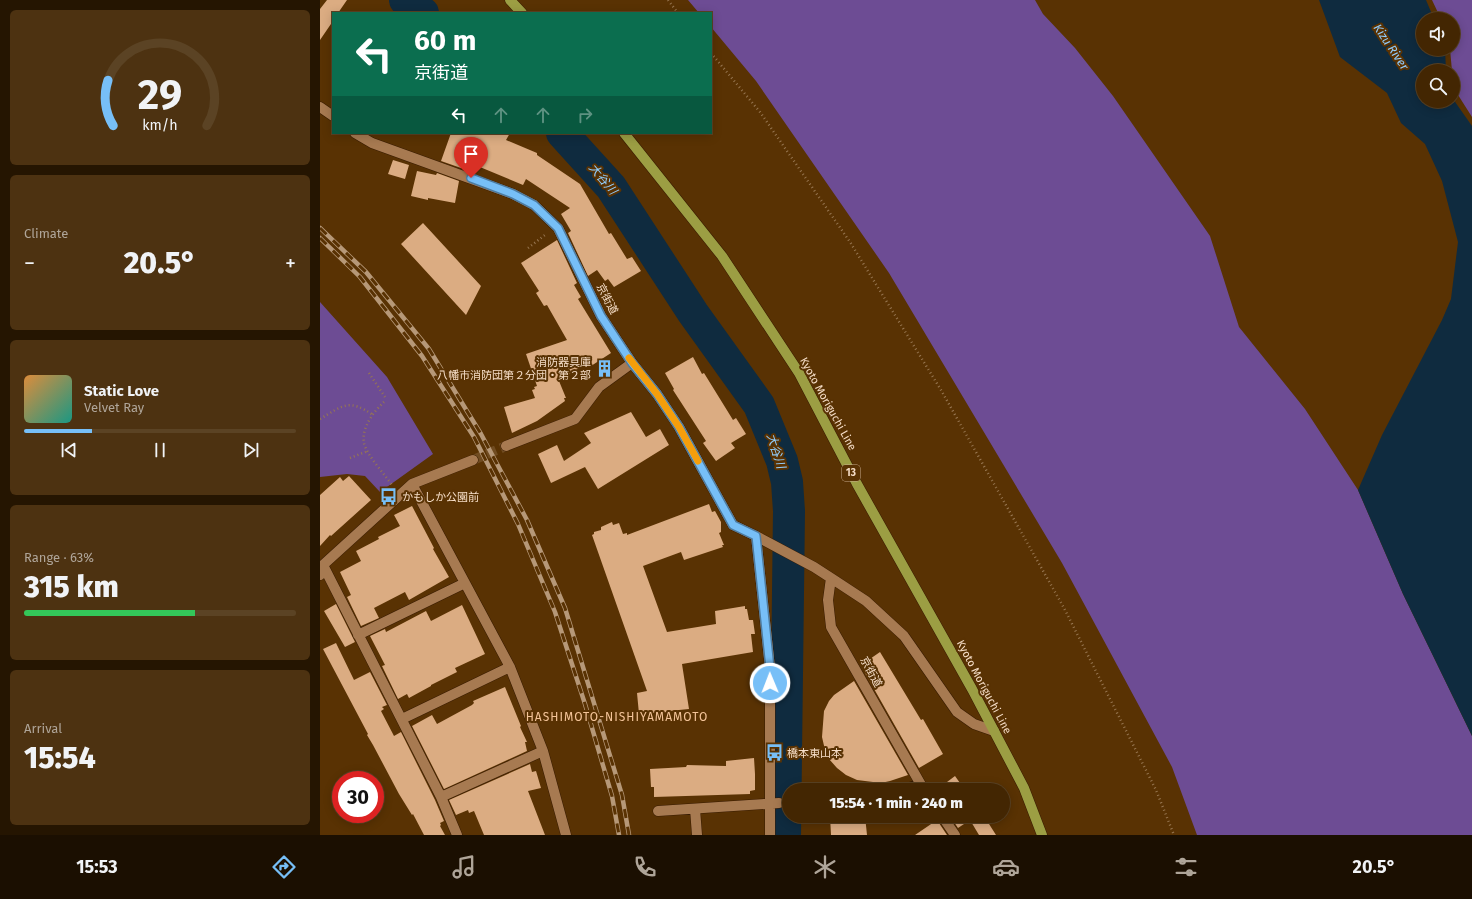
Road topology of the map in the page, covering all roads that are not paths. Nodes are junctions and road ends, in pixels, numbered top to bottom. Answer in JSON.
{"nodes":[{"id":1,"x":510,"y":0,"type":"edge"},
{"id":2,"x":521,"y":12,"type":"edge"},
{"id":3,"x":320,"y":107,"type":"edge"},
{"id":4,"x":332,"y":115,"type":"edge"},
{"id":5,"x":358,"y":134,"type":"edge"},
{"id":6,"x":625,"y":134,"type":"edge"},
{"id":7,"x":632,"y":363,"type":"junction"},
{"id":8,"x":506,"y":446,"type":"tunnel mouth"},
{"id":9,"x":473,"y":460,"type":"tunnel mouth"},
{"id":10,"x":412,"y":484,"type":"junction"},
{"id":11,"x":756,"y":536,"type":"junction"},
{"id":12,"x":323,"y":565,"type":"junction"},
{"id":13,"x":320,"y":575,"type":"edge"},
{"id":14,"x":831,"y":578,"type":"junction"},
{"id":15,"x":465,"y":583,"type":"junction"},
{"id":16,"x":358,"y":636,"type":"junction"},
{"id":17,"x":510,"y":667,"type":"junction"},
{"id":18,"x":402,"y":718,"type":"junction"},
{"id":19,"x":994,"y":731,"type":"junction"},
{"id":20,"x":543,"y":751,"type":"junction"},
{"id":21,"x":920,"y":783,"type":"edge"},
{"id":22,"x":441,"y":797,"type":"junction"},
{"id":23,"x":774,"y":803,"type":"junction"},
{"id":24,"x":695,"y":809,"type":"junction"},
{"id":25,"x":658,"y":811,"type":"dead end"},
{"id":26,"x":947,"y":823,"type":"edge"},
{"id":27,"x":457,"y":835,"type":"edge"},
{"id":28,"x":566,"y":835,"type":"edge"},
{"id":29,"x":697,"y":835,"type":"edge"},
{"id":30,"x":770,"y":835,"type":"edge"},
{"id":31,"x":955,"y":835,"type":"edge"},
{"id":32,"x":1042,"y":835,"type":"edge"}],
"edges":[{"from":1,"to":2,"type":"main road"},
{"from":3,"to":4,"type":"street"},
{"from":5,"to":7,"type":"street","name":"京街道"},
{"from":6,"to":19,"type":"main road","name":"Kyoto Moriguchi Line","number":"13"},
{"from":7,"to":8,"type":"street"},
{"from":7,"to":11,"type":"street","name":"京街道"},
{"from":9,"to":10,"type":"street"},
{"from":10,"to":12,"type":"street"},
{"from":10,"to":15,"type":"street"},
{"from":11,"to":14,"type":"street","name":"京街道"},
{"from":11,"to":23,"type":"street"},
{"from":12,"to":13,"type":"street"},
{"from":12,"to":16,"type":"street"},
{"from":14,"to":19,"type":"street"},
{"from":14,"to":21,"type":"street","name":"京街道"},
{"from":15,"to":16,"type":"street"},
{"from":15,"to":17,"type":"street"},
{"from":16,"to":18,"type":"street"},
{"from":17,"to":18,"type":"street"},
{"from":17,"to":20,"type":"street"},
{"from":18,"to":22,"type":"street"},
{"from":19,"to":32,"type":"main road","name":"Kyoto Moriguchi Line","number":"13"},
{"from":20,"to":22,"type":"street"},
{"from":20,"to":28,"type":"street"},
{"from":22,"to":27,"type":"street"},
{"from":23,"to":24,"type":"street"},
{"from":23,"to":30,"type":"street"},
{"from":24,"to":25,"type":"street"},
{"from":24,"to":29,"type":"street"},
{"from":26,"to":31,"type":"street"}]}
